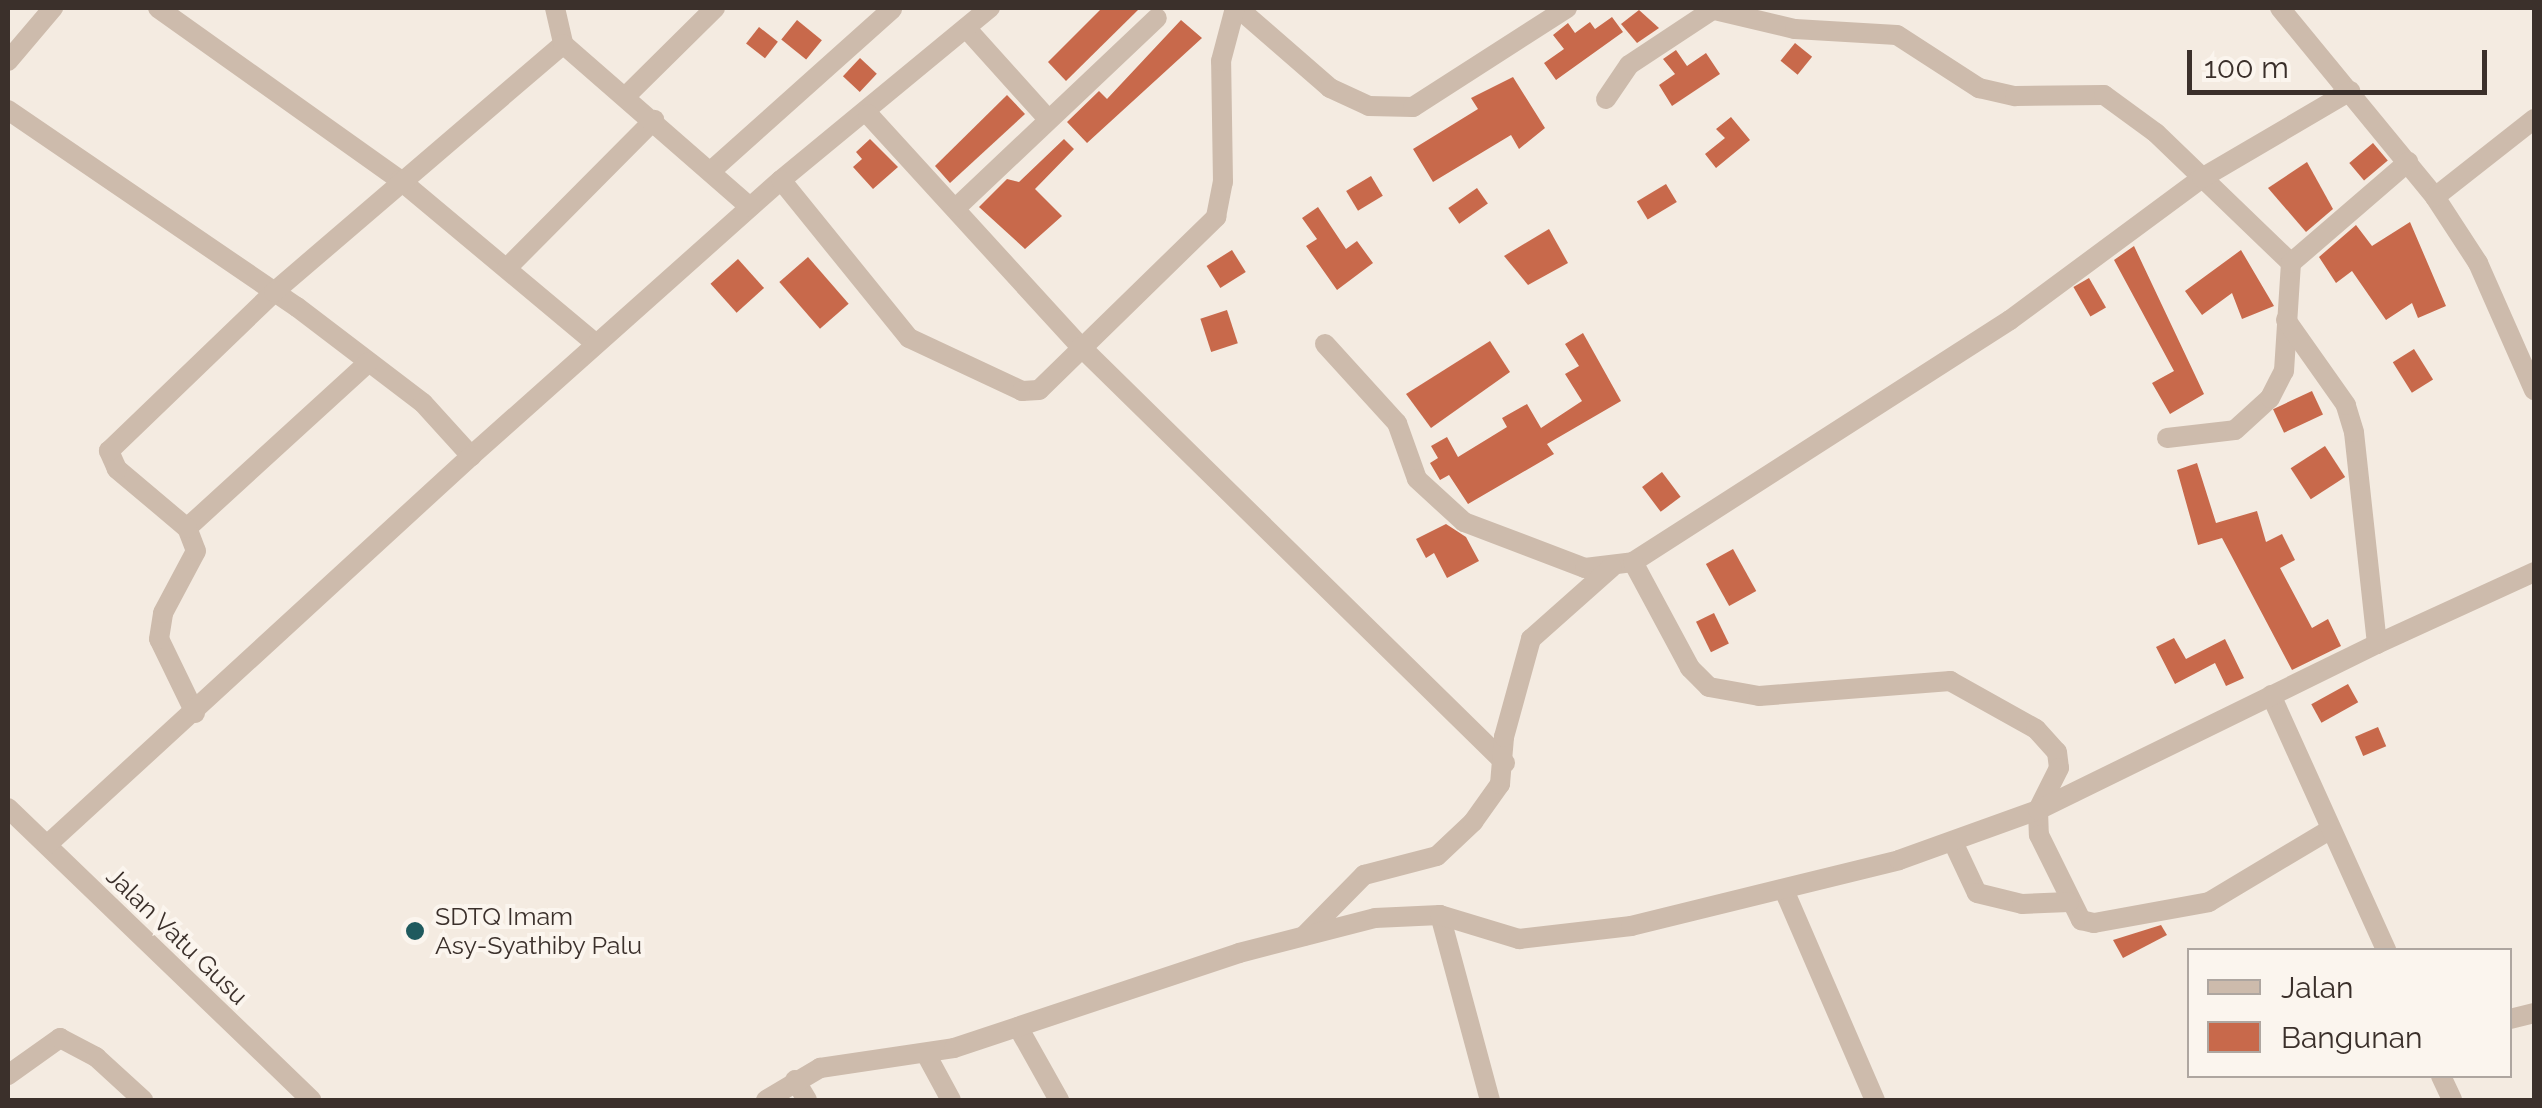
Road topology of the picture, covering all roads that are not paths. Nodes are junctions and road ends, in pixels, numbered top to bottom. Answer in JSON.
{"nodes":[{"id":1,"x":53,"y":8,"type":"edge"},
{"id":2,"x":158,"y":8,"type":"edge"},
{"id":3,"x":555,"y":8,"type":"edge"},
{"id":4,"x":715,"y":8,"type":"edge"},
{"id":5,"x":990,"y":8,"type":"edge"},
{"id":6,"x":1236,"y":8,"type":"edge"},
{"id":7,"x":1567,"y":8,"type":"edge"},
{"id":8,"x":2280,"y":8,"type":"edge"},
{"id":9,"x":892,"y":9,"type":"edge"},
{"id":10,"x":1709,"y":9,"type":"edge"},
{"id":11,"x":1156,"y":18,"type":"dead end"},
{"id":12,"x":966,"y":28,"type":"junction"},
{"id":13,"x":563,"y":44,"type":"junction"},
{"id":14,"x":8,"y":61,"type":"edge"},
{"id":15,"x":2350,"y":91,"type":"junction"},
{"id":16,"x":626,"y":94,"type":"junction"},
{"id":17,"x":1606,"y":98,"type":"dead end"},
{"id":18,"x":8,"y":110,"type":"edge"},
{"id":19,"x":868,"y":114,"type":"junction"},
{"id":20,"x":1048,"y":119,"type":"junction"},
{"id":21,"x":2534,"y":119,"type":"edge"},
{"id":22,"x":654,"y":120,"type":"junction"},
{"id":23,"x":2408,"y":162,"type":"junction"},
{"id":24,"x":711,"y":171,"type":"junction"},
{"id":25,"x":2202,"y":178,"type":"junction"},
{"id":26,"x":400,"y":180,"type":"junction"},
{"id":27,"x":781,"y":180,"type":"junction"},
{"id":28,"x":2435,"y":197,"type":"junction"},
{"id":29,"x":750,"y":207,"type":"junction"},
{"id":30,"x":956,"y":207,"type":"junction"},
{"id":31,"x":2291,"y":262,"type":"junction"},
{"id":32,"x":507,"y":268,"type":"junction"},
{"id":33,"x":274,"y":292,"type":"junction"},
{"id":34,"x":2286,"y":320,"type":"junction"},
{"id":35,"x":595,"y":344,"type":"junction"},
{"id":36,"x":1325,"y":344,"type":"dead end"},
{"id":37,"x":1082,"y":348,"type":"junction"},
{"id":38,"x":369,"y":362,"type":"junction"},
{"id":39,"x":2534,"y":390,"type":"edge"},
{"id":40,"x":2167,"y":438,"type":"dead end"},
{"id":41,"x":471,"y":456,"type":"junction"},
{"id":42,"x":187,"y":528,"type":"junction"},
{"id":43,"x":1623,"y":565,"type":"junction"},
{"id":44,"x":2534,"y":572,"type":"edge"},
{"id":45,"x":2376,"y":644,"type":"junction"},
{"id":46,"x":2270,"y":695,"type":"junction"},
{"id":47,"x":194,"y":713,"type":"junction"},
{"id":48,"x":1505,"y":763,"type":"junction"},
{"id":49,"x":8,"y":808,"type":"edge"},
{"id":50,"x":2038,"y":810,"type":"junction"},
{"id":51,"x":2331,"y":829,"type":"junction"},
{"id":52,"x":1953,"y":842,"type":"junction"},
{"id":53,"x":47,"y":845,"type":"junction"},
{"id":54,"x":1784,"y":890,"type":"junction"},
{"id":55,"x":2069,"y":902,"type":"junction"},
{"id":56,"x":1440,"y":915,"type":"junction"},
{"id":57,"x":1304,"y":936,"type":"junction"},
{"id":58,"x":2385,"y":948,"type":"edge"},
{"id":59,"x":1018,"y":1026,"type":"junction"},
{"id":60,"x":926,"y":1054,"type":"junction"},
{"id":61,"x":8,"y":1076,"type":"edge"},
{"id":62,"x":794,"y":1080,"type":"junction"},
{"id":63,"x":143,"y":1100,"type":"edge"},
{"id":64,"x":311,"y":1100,"type":"edge"},
{"id":65,"x":766,"y":1100,"type":"edge"},
{"id":66,"x":807,"y":1100,"type":"edge"},
{"id":67,"x":951,"y":1100,"type":"edge"},
{"id":68,"x":1059,"y":1100,"type":"edge"},
{"id":69,"x":1490,"y":1100,"type":"edge"},
{"id":70,"x":1875,"y":1100,"type":"edge"}],
"edges":[{"from":1,"to":14,"type":"street"},
{"from":2,"to":26,"type":"street"},
{"from":3,"to":13,"type":"street"},
{"from":4,"to":16,"type":"street"},
{"from":5,"to":12,"type":"street"},
{"from":6,"to":7,"type":"street"},
{"from":6,"to":37,"type":"street"},
{"from":8,"to":15,"type":"street"},
{"from":9,"to":24,"type":"street"},
{"from":10,"to":17,"type":"street"},
{"from":10,"to":25,"type":"street"},
{"from":11,"to":20,"type":"street"},
{"from":12,"to":19,"type":"street"},
{"from":12,"to":20,"type":"street"},
{"from":13,"to":16,"type":"street"},
{"from":13,"to":26,"type":"street"},
{"from":15,"to":23,"type":"street"},
{"from":15,"to":25,"type":"street"},
{"from":16,"to":22,"type":"street"},
{"from":18,"to":33,"type":"street"},
{"from":19,"to":27,"type":"street"},
{"from":19,"to":30,"type":"street"},
{"from":20,"to":30,"type":"street"},
{"from":21,"to":28,"type":"street"},
{"from":22,"to":24,"type":"street"},
{"from":22,"to":32,"type":"street"},
{"from":23,"to":28,"type":"street"},
{"from":23,"to":31,"type":"street"},
{"from":24,"to":29,"type":"street"},
{"from":25,"to":31,"type":"street"},
{"from":25,"to":43,"type":"street"},
{"from":26,"to":32,"type":"street"},
{"from":26,"to":33,"type":"street"},
{"from":27,"to":29,"type":"street"},
{"from":27,"to":37,"type":"street"},
{"from":28,"to":39,"type":"street"},
{"from":29,"to":35,"type":"street"},
{"from":30,"to":37,"type":"street"},
{"from":31,"to":34,"type":"street"},
{"from":32,"to":35,"type":"street"},
{"from":33,"to":38,"type":"street"},
{"from":33,"to":42,"type":"street"},
{"from":34,"to":40,"type":"street"},
{"from":34,"to":45,"type":"street"},
{"from":35,"to":41,"type":"street"},
{"from":36,"to":43,"type":"street"},
{"from":37,"to":48,"type":"street"},
{"from":38,"to":41,"type":"street"},
{"from":38,"to":42,"type":"street"},
{"from":41,"to":47,"type":"street"},
{"from":42,"to":47,"type":"street"},
{"from":43,"to":48,"type":"street"},
{"from":43,"to":50,"type":"street"},
{"from":44,"to":45,"type":"street"},
{"from":45,"to":46,"type":"street"},
{"from":46,"to":50,"type":"street"},
{"from":46,"to":51,"type":"street"},
{"from":47,"to":53,"type":"street"},
{"from":48,"to":57,"type":"street"},
{"from":49,"to":53,"type":"street","name":"Jalan Vatu Gusu"},
{"from":50,"to":52,"type":"street"},
{"from":50,"to":55,"type":"street"},
{"from":51,"to":55,"type":"street"},
{"from":51,"to":58,"type":"street"},
{"from":52,"to":54,"type":"street"},
{"from":52,"to":55,"type":"street"},
{"from":53,"to":64,"type":"street","name":"Jalan Vatu Gusu"},
{"from":54,"to":56,"type":"street"},
{"from":54,"to":70,"type":"street"},
{"from":56,"to":57,"type":"street"},
{"from":56,"to":69,"type":"street"},
{"from":57,"to":59,"type":"street"},
{"from":59,"to":60,"type":"street"},
{"from":59,"to":68,"type":"street"},
{"from":60,"to":62,"type":"street"},
{"from":60,"to":67,"type":"street"},
{"from":61,"to":63,"type":"street"},
{"from":62,"to":65,"type":"street"},
{"from":62,"to":66,"type":"street"}]}
